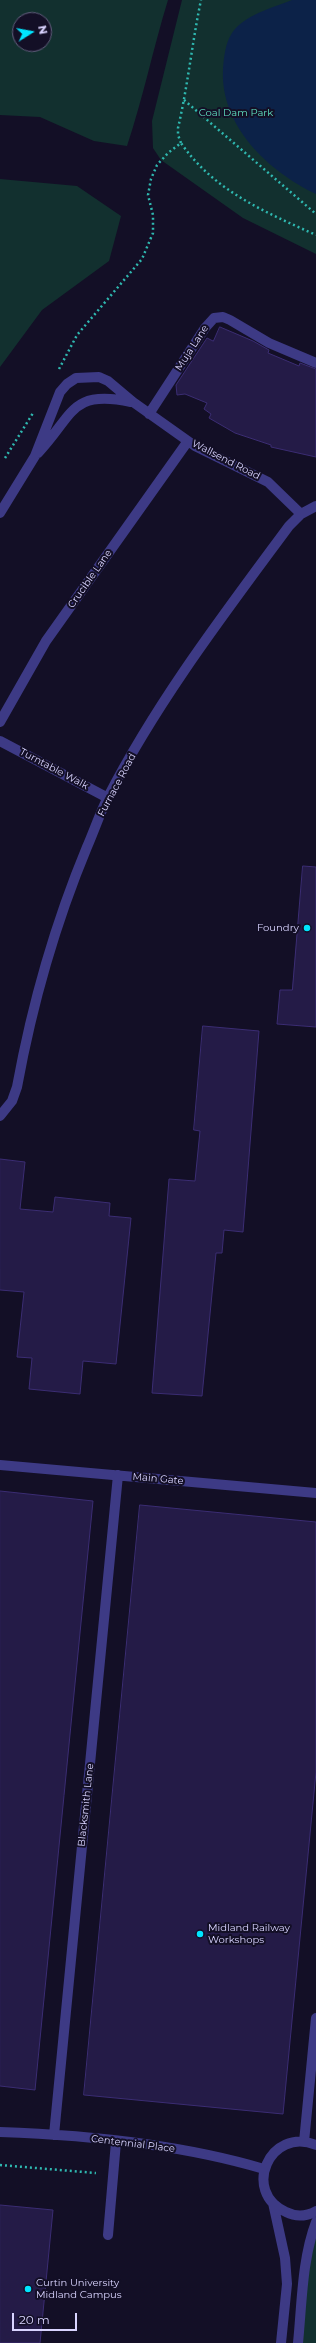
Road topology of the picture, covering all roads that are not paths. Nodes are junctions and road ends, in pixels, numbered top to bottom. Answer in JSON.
{"nodes":[{"id":1,"x":316,"y":363,"type":"edge"},
{"id":2,"x":133,"y":402,"type":"junction"},
{"id":3,"x":149,"y":414,"type":"junction"},
{"id":4,"x":188,"y":441,"type":"junction"},
{"id":5,"x":35,"y":456,"type":"junction"},
{"id":6,"x":316,"y":506,"type":"edge"},
{"id":7,"x":0,"y":513,"type":"edge"},
{"id":8,"x":301,"y":514,"type":"junction"},
{"id":9,"x":0,"y":722,"type":"edge"},
{"id":10,"x":0,"y":741,"type":"edge"},
{"id":11,"x":108,"y":798,"type":"junction"},
{"id":12,"x":0,"y":1116,"type":"edge"},
{"id":13,"x":0,"y":1464,"type":"edge"},
{"id":14,"x":118,"y":1475,"type":"junction"},
{"id":15,"x":316,"y":1493,"type":"edge"},
{"id":16,"x":316,"y":2018,"type":"edge"},
{"id":17,"x":0,"y":2132,"type":"edge"},
{"id":18,"x":54,"y":2135,"type":"junction"},
{"id":19,"x":116,"y":2142,"type":"junction"},
{"id":20,"x":304,"y":2142,"type":"junction"},
{"id":21,"x":316,"y":2146,"type":"edge"},
{"id":22,"x":264,"y":2170,"type":"junction"},
{"id":23,"x":273,"y":2203,"type":"junction"},
{"id":24,"x":316,"y":2211,"type":"edge"},
{"id":25,"x":316,"y":2222,"type":"edge"},
{"id":26,"x":108,"y":2235,"type":"dead end"},
{"id":27,"x":281,"y":2343,"type":"edge"},
{"id":28,"x":298,"y":2343,"type":"edge"}],
"edges":[{"from":1,"to":3,"type":"street","name":"Muja Lane"},
{"from":2,"to":3,"type":"street","name":"Wallsend Road"},
{"from":2,"to":5,"type":"street","name":"Wallsend Road"},
{"from":2,"to":5,"type":"street","name":"Wallsend Road"},
{"from":3,"to":4,"type":"street","name":"Wallsend Road"},
{"from":4,"to":8,"type":"street","name":"Wallsend Road"},
{"from":4,"to":9,"type":"street","name":"Crucible Lane"},
{"from":5,"to":7,"type":"street"},
{"from":6,"to":8,"type":"street"},
{"from":8,"to":11,"type":"street","name":"Furnace Road"},
{"from":10,"to":11,"type":"street","name":"Turntable Walk"},
{"from":11,"to":12,"type":"street","name":"Furnace Road"},
{"from":13,"to":14,"type":"street","name":"Main Gate"},
{"from":14,"to":15,"type":"street","name":"Main Gate"},
{"from":14,"to":18,"type":"street","name":"Blacksmith Lane"},
{"from":16,"to":20,"type":"street"},
{"from":17,"to":18,"type":"street","name":"Centennial Place"},
{"from":18,"to":19,"type":"street","name":"Centennial Place"},
{"from":19,"to":22,"type":"street","name":"Centennial Place"},
{"from":19,"to":26,"type":"street"},
{"from":20,"to":21,"type":"street"},
{"from":20,"to":22,"type":"street"},
{"from":22,"to":23,"type":"street"},
{"from":23,"to":24,"type":"street"},
{"from":23,"to":27,"type":"street"},
{"from":25,"to":28,"type":"street"}]}
